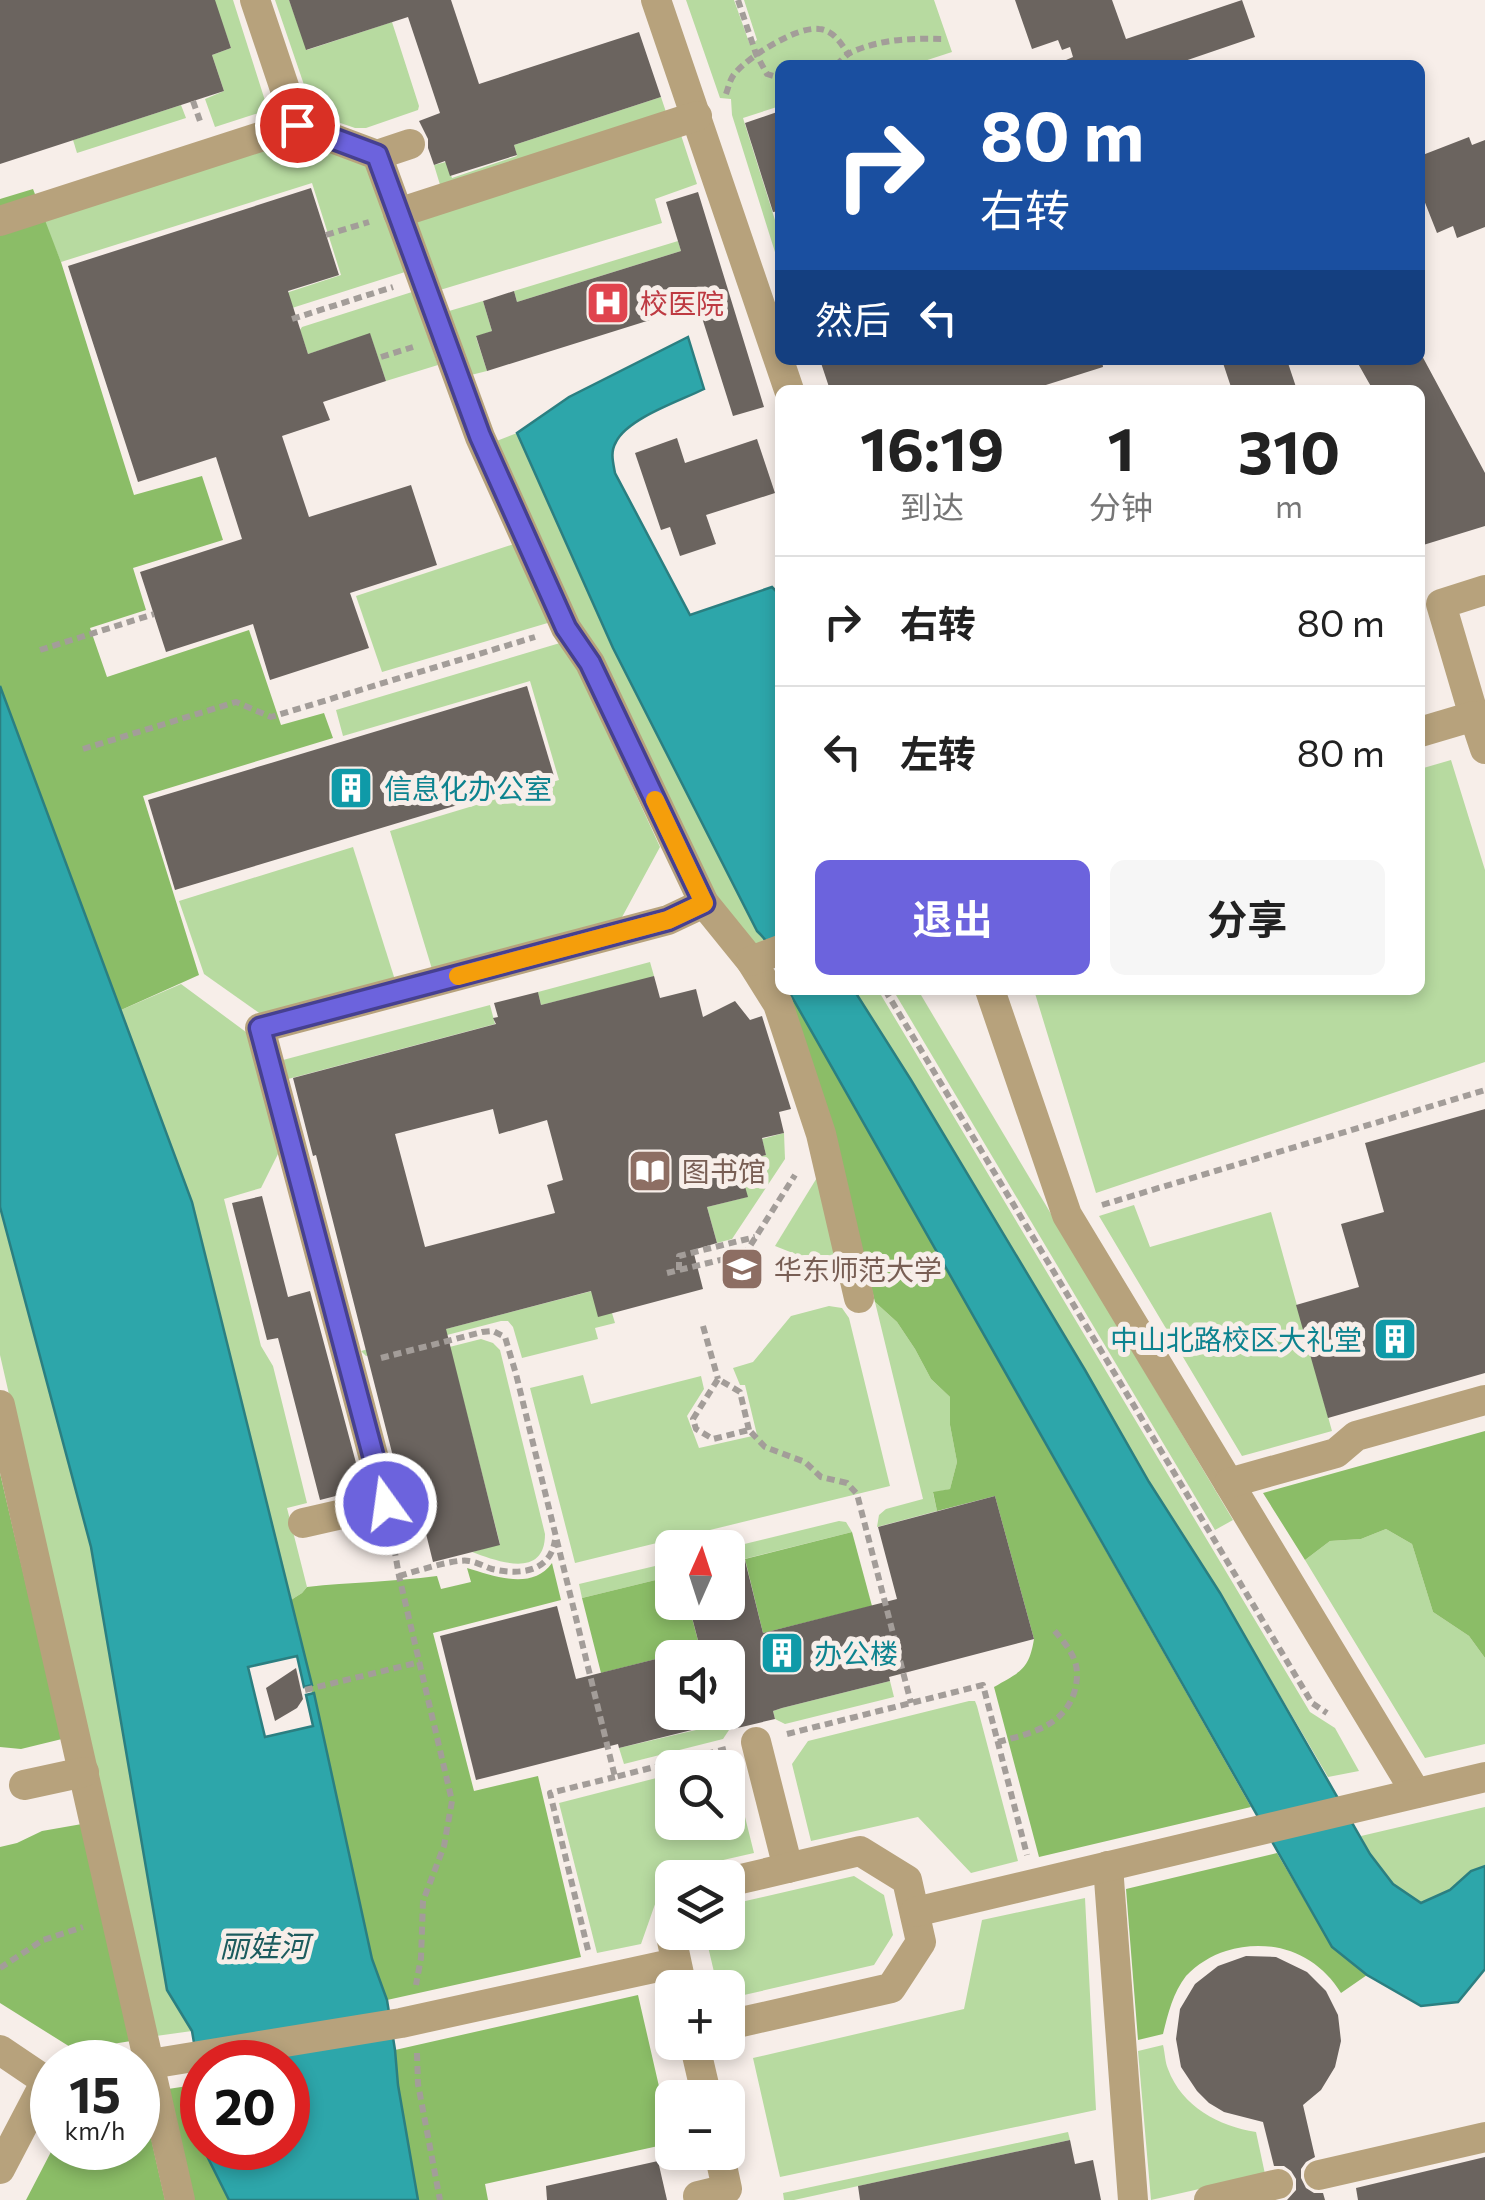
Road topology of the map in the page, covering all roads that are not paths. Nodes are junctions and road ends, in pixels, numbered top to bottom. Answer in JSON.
{"nodes":[{"id":1,"x":255,"y":0,"type":"edge"},
{"id":2,"x":656,"y":0,"type":"edge"},
{"id":3,"x":697,"y":116,"type":"junction"},
{"id":4,"x":297,"y":125,"type":"junction"},
{"id":5,"x":410,"y":144,"type":"dead end"},
{"id":6,"x":377,"y":155,"type":"junction"},
{"id":7,"x":398,"y":213,"type":"junction"},
{"id":8,"x":0,"y":221,"type":"edge"},
{"id":9,"x":775,"y":348,"type":"edge"},
{"id":10,"x":1485,"y":590,"type":"edge"},
{"id":11,"x":1474,"y":716,"type":"junction"},
{"id":12,"x":1425,"y":731,"type":"edge"},
{"id":13,"x":1485,"y":749,"type":"edge"},
{"id":14,"x":704,"y":903,"type":"junction"},
{"id":15,"x":767,"y":955,"type":"edge"},
{"id":16,"x":775,"y":991,"type":"edge"},
{"id":17,"x":776,"y":995,"type":"edge"},
{"id":18,"x":992,"y":995,"type":"edge"},
{"id":19,"x":859,"y":1298,"type":"dead end"},
{"id":20,"x":1485,"y":1400,"type":"edge"},
{"id":21,"x":0,"y":1405,"type":"edge"},
{"id":22,"x":6,"y":1459,"type":"edge"},
{"id":23,"x":1229,"y":1483,"type":"junction"},
{"id":24,"x":303,"y":1523,"type":"dead end"},
{"id":25,"x":756,"y":1742,"type":"road end"},
{"id":26,"x":84,"y":1772,"type":"junction"},
{"id":27,"x":1485,"y":1776,"type":"edge"},
{"id":28,"x":24,"y":1784,"type":"dead end"},
{"id":29,"x":1416,"y":1793,"type":"junction"},
{"id":30,"x":1108,"y":1866,"type":"junction"},
{"id":31,"x":788,"y":1868,"type":"junction"},
{"id":32,"x":745,"y":1878,"type":"edge"},
{"id":33,"x":914,"y":1912,"type":"junction"},
{"id":34,"x":655,"y":1977,"type":"edge"},
{"id":35,"x":745,"y":2021,"type":"edge"},
{"id":36,"x":139,"y":2040,"type":"edge"},
{"id":37,"x":0,"y":2050,"type":"edge"},
{"id":38,"x":160,"y":2062,"type":"edge"},
{"id":39,"x":30,"y":2068,"type":"edge"},
{"id":40,"x":30,"y":2115,"type":"edge"},
{"id":41,"x":160,"y":2125,"type":"edge"},
{"id":42,"x":1485,"y":2137,"type":"edge"},
{"id":43,"x":0,"y":2169,"type":"edge"},
{"id":44,"x":723,"y":2170,"type":"edge"},
{"id":45,"x":1319,"y":2175,"type":"dead end"},
{"id":46,"x":1278,"y":2184,"type":"dead end"},
{"id":47,"x":180,"y":2200,"type":"edge"},
{"id":48,"x":699,"y":2200,"type":"edge"},
{"id":49,"x":1133,"y":2200,"type":"edge"},
{"id":50,"x":1209,"y":2200,"type":"edge"}],
"edges":[{"from":1,"to":4,"type":"lane"},
{"from":2,"to":3,"type":"lane"},
{"from":3,"to":7,"type":"lane"},
{"from":3,"to":9,"type":"lane"},
{"from":4,"to":6,"type":"lane"},
{"from":4,"to":8,"type":"lane"},
{"from":5,"to":6,"type":"lane"},
{"from":6,"to":7,"type":"lane"},
{"from":7,"to":14,"type":"lane"},
{"from":10,"to":11,"type":"lane"},
{"from":11,"to":12,"type":"lane"},
{"from":11,"to":13,"type":"lane"},
{"from":14,"to":15,"type":"lane"},
{"from":14,"to":24,"type":"lane"},
{"from":15,"to":16,"type":"lane"},
{"from":17,"to":19,"type":"lane"},
{"from":18,"to":23,"type":"lane"},
{"from":20,"to":23,"type":"lane"},
{"from":21,"to":22,"type":"lane"},
{"from":22,"to":26,"type":"lane"},
{"from":23,"to":29,"type":"lane"},
{"from":25,"to":31,"type":"lane"},
{"from":26,"to":28,"type":"lane"},
{"from":26,"to":36,"type":"lane"},
{"from":27,"to":29,"type":"lane"},
{"from":29,"to":30,"type":"lane"},
{"from":30,"to":33,"type":"lane"},
{"from":30,"to":49,"type":"lane"},
{"from":31,"to":32,"type":"lane"},
{"from":31,"to":33,"type":"lane"},
{"from":33,"to":35,"type":"lane"},
{"from":34,"to":38,"type":"lane"},
{"from":37,"to":39,"type":"lane"},
{"from":40,"to":43,"type":"lane"},
{"from":41,"to":47,"type":"lane"},
{"from":42,"to":45,"type":"lane"},
{"from":44,"to":48,"type":"lane"},
{"from":46,"to":50,"type":"lane"}]}
